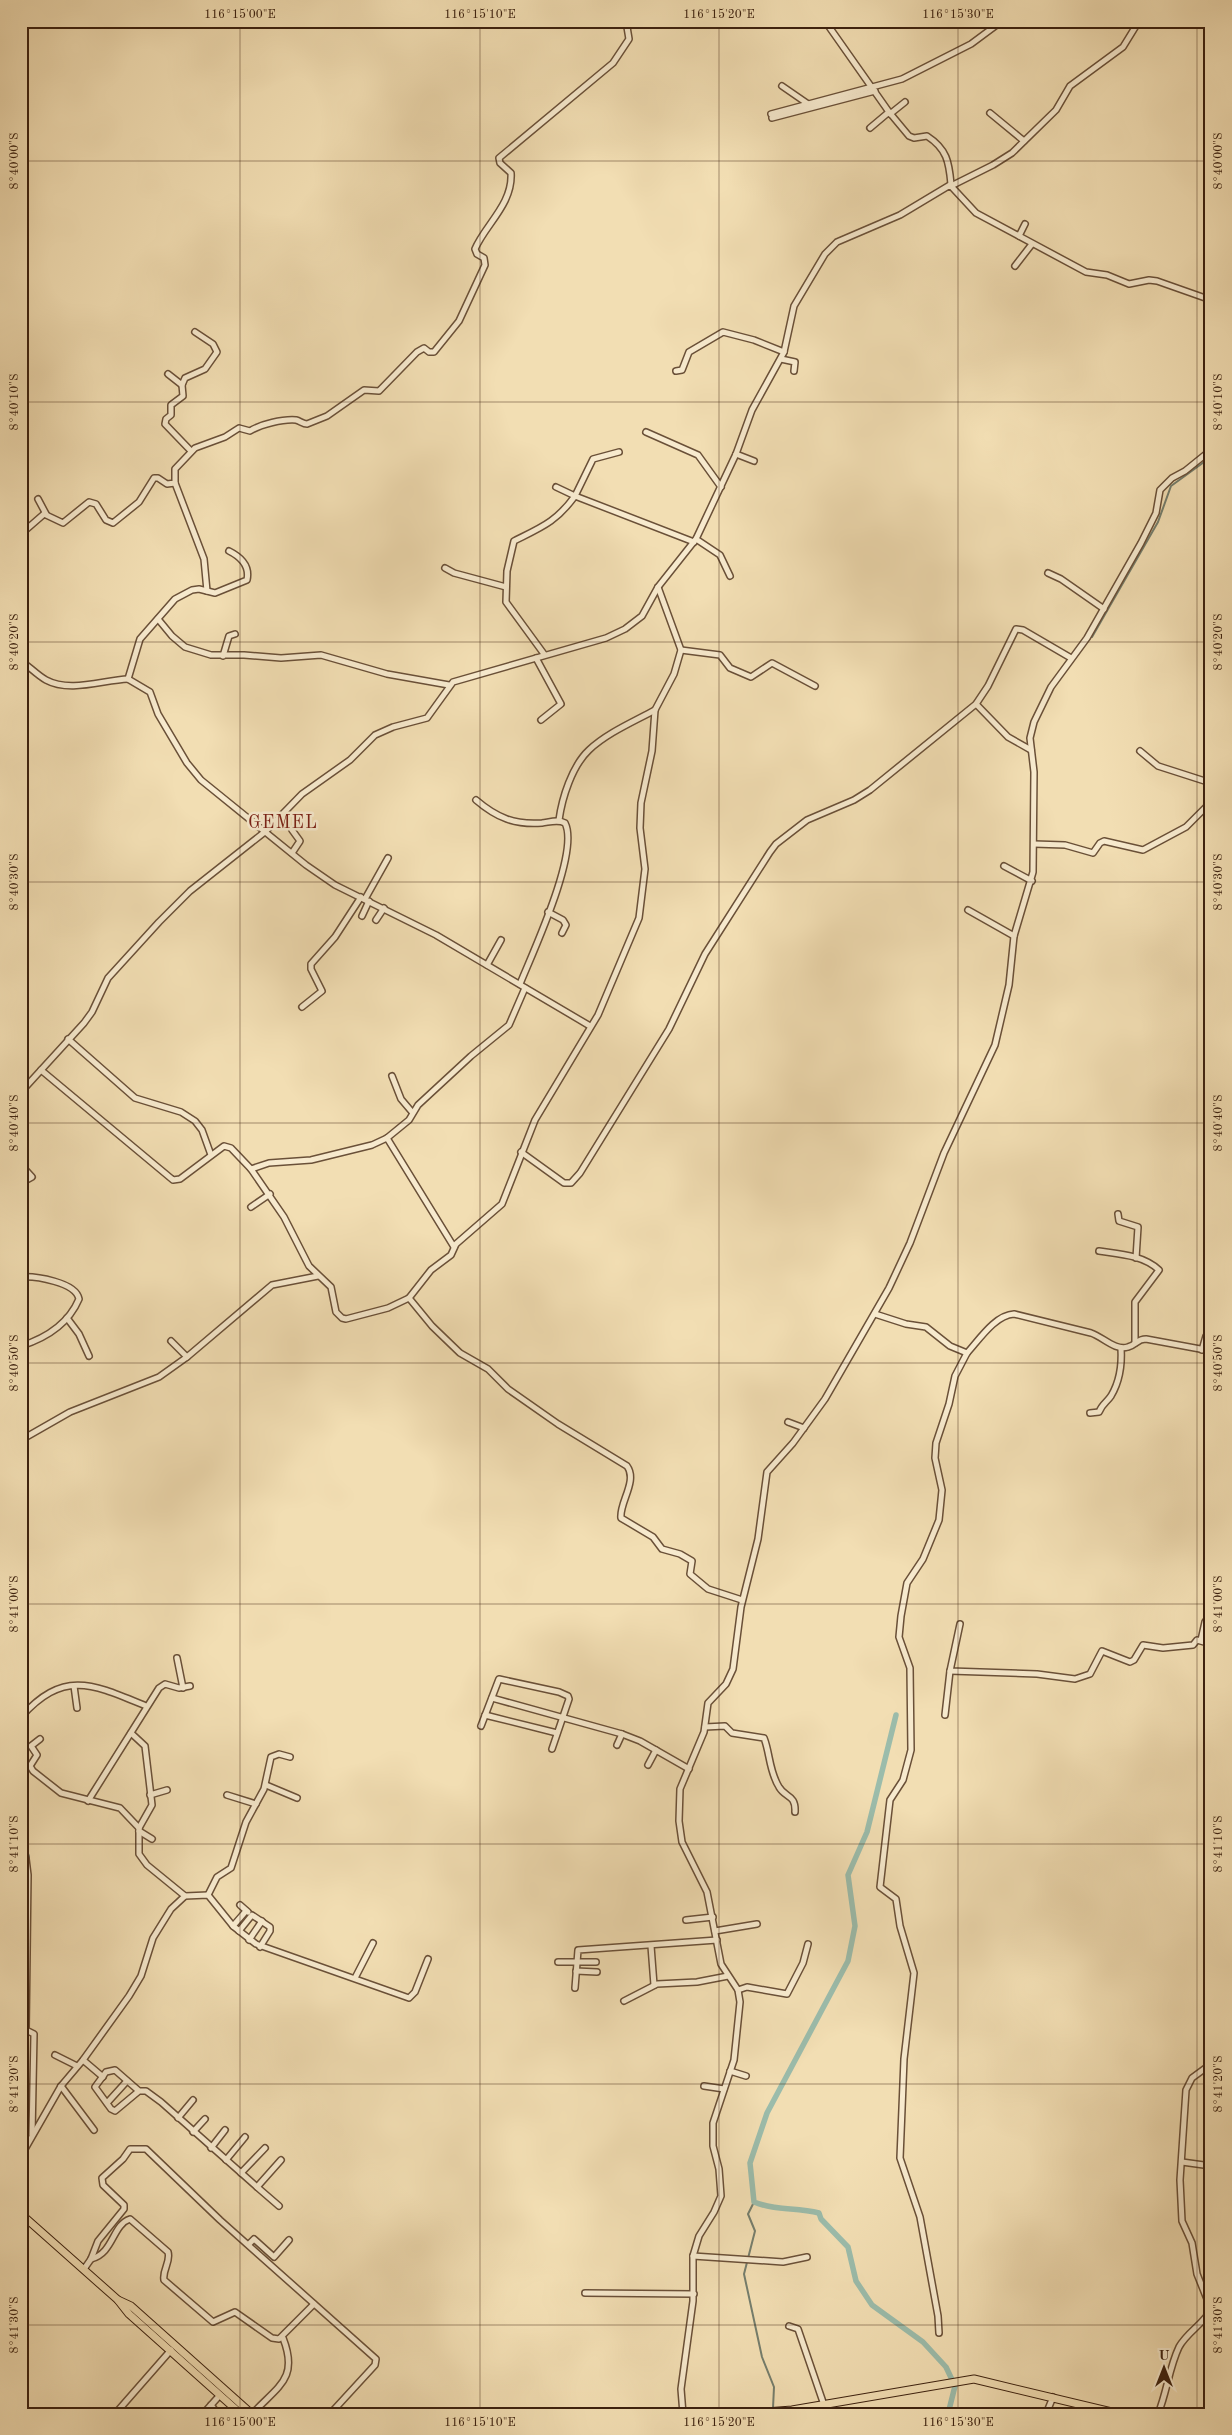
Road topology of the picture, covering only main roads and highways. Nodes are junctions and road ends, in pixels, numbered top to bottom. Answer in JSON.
{"nodes":[{"id":1,"x":21,"y":2214,"type":"edge"},
{"id":2,"x":118,"y":2300,"type":"junction"},
{"id":3,"x":241,"y":2414,"type":"edge"},
{"id":4,"x":252,"y":2414,"type":"edge"},
{"id":5,"x":739,"y":2414,"type":"edge"},
{"id":6,"x":1120,"y":2414,"type":"edge"}],
"edges":[{"from":1,"to":2,"type":"main road"},
{"from":2,"to":3,"type":"main road"},
{"from":2,"to":4,"type":"main road"},
{"from":5,"to":6,"type":"main road"}]}
